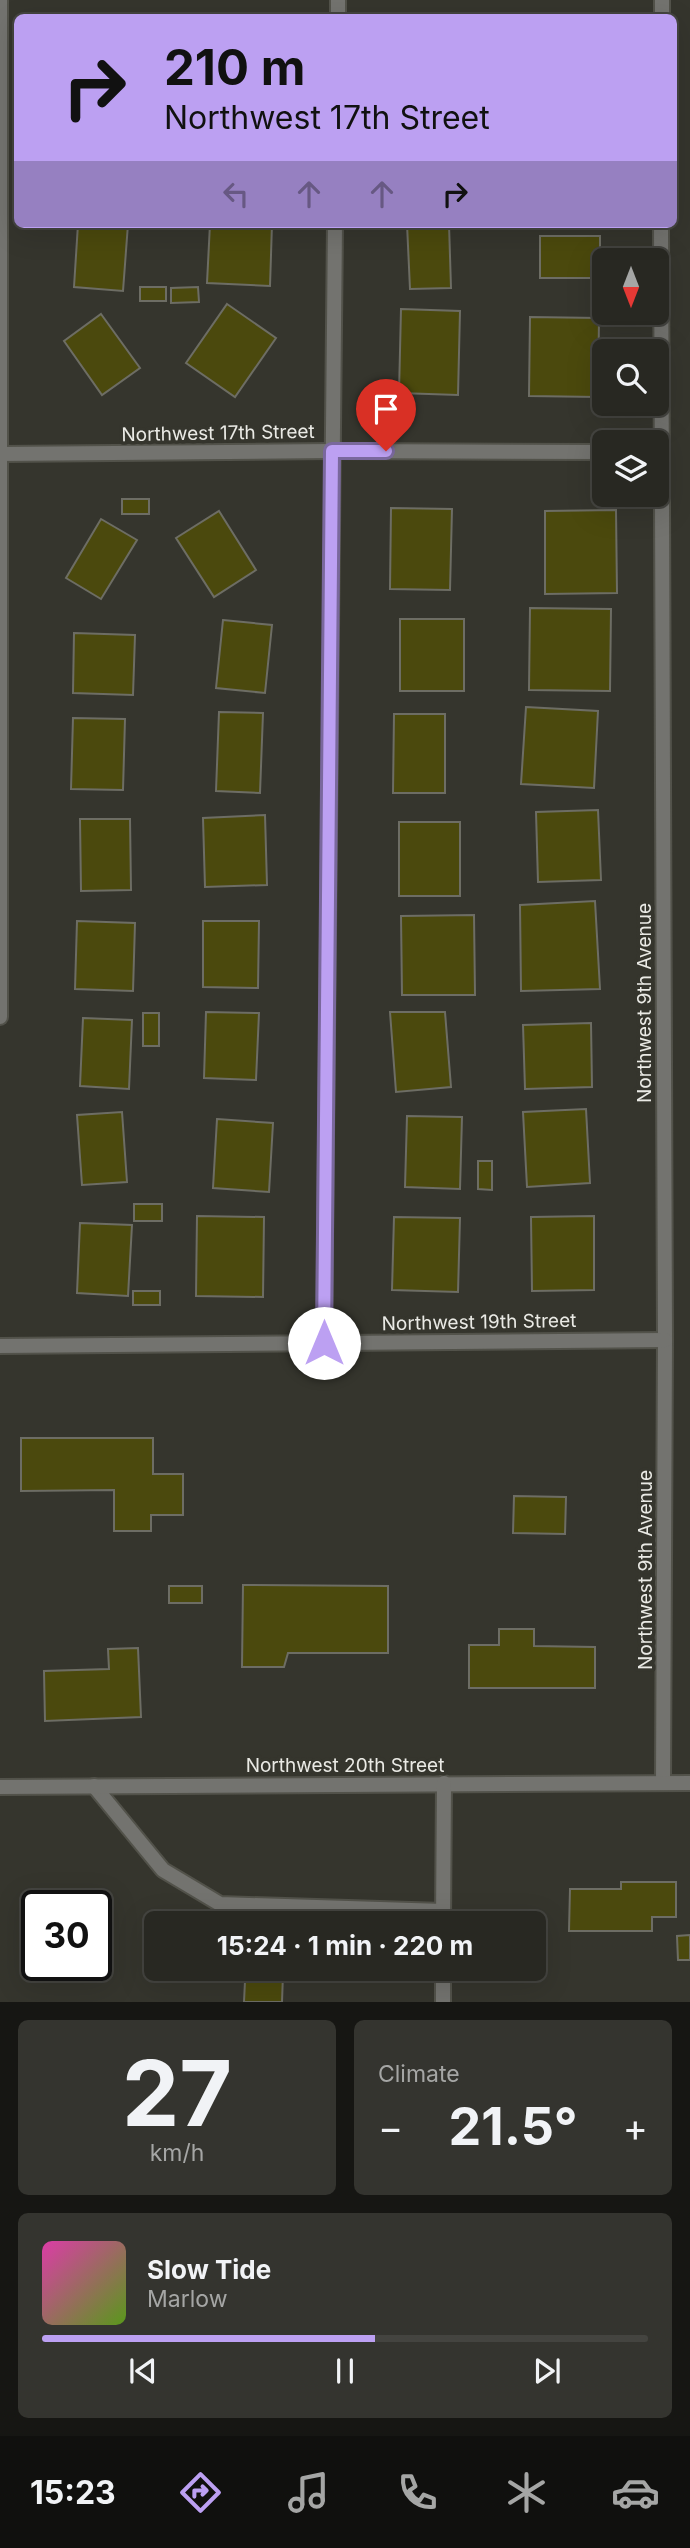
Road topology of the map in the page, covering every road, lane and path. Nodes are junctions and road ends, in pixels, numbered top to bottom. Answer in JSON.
{"nodes":[{"id":1,"x":0,"y":0,"type":"edge"},
{"id":2,"x":0,"y":37,"type":"edge"},
{"id":3,"x":335,"y":228,"type":"edge"},
{"id":4,"x":661,"y":228,"type":"edge"},
{"id":5,"x":0,"y":380,"type":"edge"},
{"id":6,"x":658,"y":430,"type":"edge"},
{"id":7,"x":332,"y":451,"type":"junction"},
{"id":8,"x":592,"y":452,"type":"edge"},
{"id":9,"x":1,"y":454,"type":"edge"},
{"id":10,"x":658,"y":507,"type":"edge"},
{"id":11,"x":0,"y":722,"type":"edge"},
{"id":12,"x":0,"y":952,"type":"edge"},
{"id":13,"x":0,"y":1017,"type":"edge"},
{"id":14,"x":665,"y":1340,"type":"junction"},
{"id":15,"x":324,"y":1343,"type":"junction"},
{"id":16,"x":0,"y":1346,"type":"edge"},
{"id":17,"x":663,"y":1782,"type":"junction"},
{"id":18,"x":444,"y":1783,"type":"junction"},
{"id":19,"x":690,"y":1783,"type":"edge"},
{"id":20,"x":94,"y":1786,"type":"junction"},
{"id":21,"x":0,"y":1787,"type":"edge"},
{"id":22,"x":331,"y":1911,"type":"edge"},
{"id":23,"x":443,"y":1911,"type":"edge"},
{"id":24,"x":443,"y":1981,"type":"edge"},
{"id":25,"x":443,"y":2002,"type":"edge"}],
"edges":[{"from":1,"to":2,"type":"street"},
{"from":2,"to":5,"type":"street"},
{"from":3,"to":7,"type":"street"},
{"from":4,"to":6,"type":"street","name":"Northwest 9th Avenue"},
{"from":5,"to":9,"type":"street"},
{"from":7,"to":8,"type":"street","name":"Northwest 17th Street"},
{"from":7,"to":9,"type":"street","name":"Northwest 17th Street"},
{"from":7,"to":15,"type":"street"},
{"from":9,"to":11,"type":"street"},
{"from":10,"to":14,"type":"street","name":"Northwest 9th Avenue"},
{"from":11,"to":12,"type":"street"},
{"from":12,"to":13,"type":"street"},
{"from":14,"to":15,"type":"street","name":"Northwest 19th Street"},
{"from":14,"to":17,"type":"street","name":"Northwest 9th Avenue"},
{"from":15,"to":16,"type":"street","name":"Northwest 19th Street"},
{"from":17,"to":18,"type":"street","name":"Northwest 20th Street"},
{"from":17,"to":19,"type":"street","name":"Northwest 20th Street"},
{"from":18,"to":20,"type":"street","name":"Northwest 20th Street"},
{"from":18,"to":23,"type":"street"},
{"from":20,"to":21,"type":"street","name":"Northwest 20th Street"},
{"from":20,"to":22,"type":"street"},
{"from":24,"to":25,"type":"street"}]}
